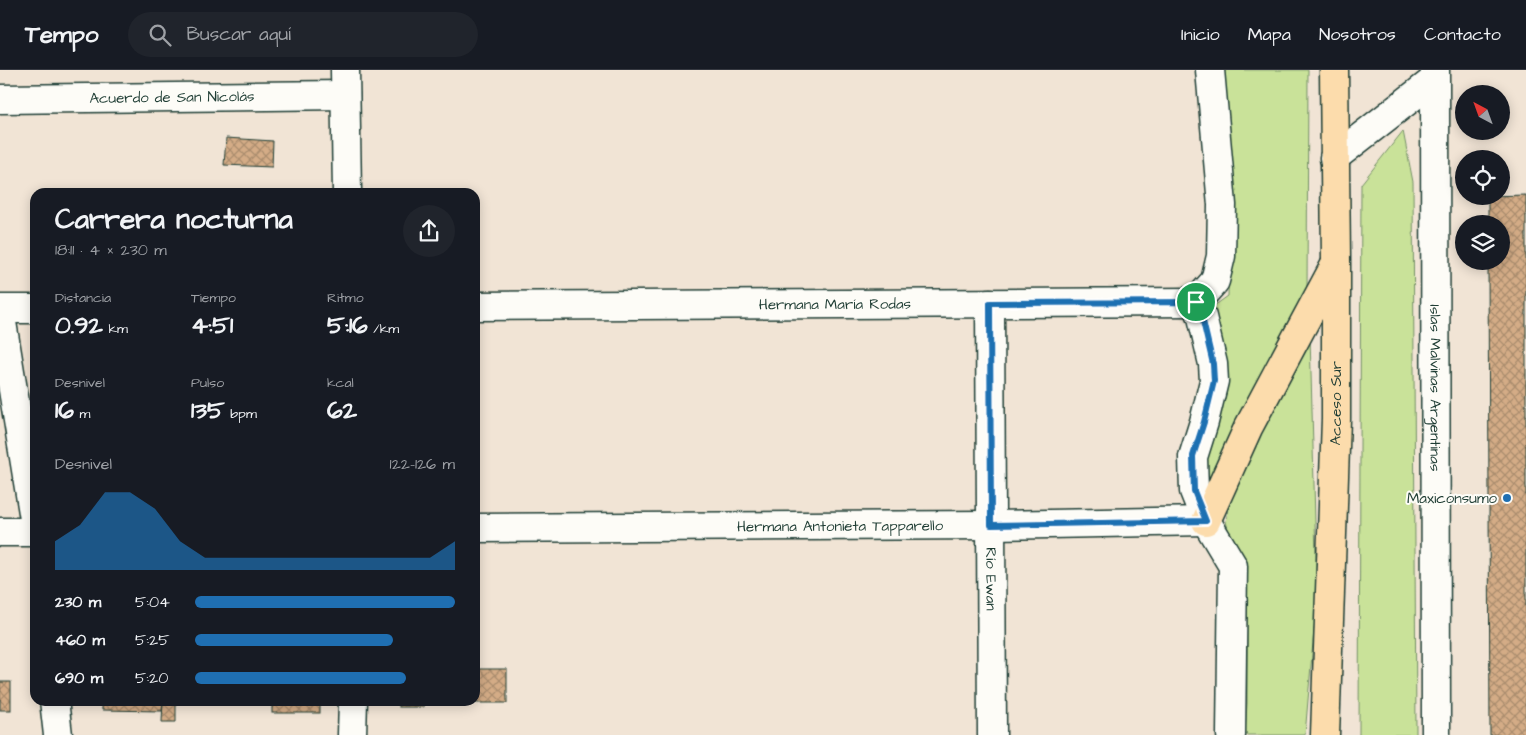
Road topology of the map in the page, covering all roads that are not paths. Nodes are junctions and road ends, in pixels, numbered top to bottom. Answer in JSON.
{"nodes":[{"id":1,"x":1210,"y":70,"type":"edge"},
{"id":2,"x":1334,"y":70,"type":"edge"},
{"id":3,"x":1435,"y":75,"type":"edge"},
{"id":4,"x":345,"y":82,"type":"edge"},
{"id":5,"x":0,"y":99,"type":"edge"},
{"id":6,"x":1334,"y":158,"type":"junction"},
{"id":7,"x":346,"y":188,"type":"edge"},
{"id":8,"x":1336,"y":261,"type":"junction"},
{"id":9,"x":1196,"y":302,"type":"junction"},
{"id":10,"x":990,"y":303,"type":"junction"},
{"id":11,"x":480,"y":306,"type":"edge"},
{"id":12,"x":30,"y":309,"type":"edge"},
{"id":13,"x":0,"y":310,"type":"edge"},
{"id":14,"x":30,"y":494,"type":"edge"},
{"id":15,"x":1206,"y":521,"type":"junction"},
{"id":16,"x":991,"y":525,"type":"junction"},
{"id":17,"x":480,"y":528,"type":"edge"},
{"id":18,"x":0,"y":532,"type":"edge"},
{"id":19,"x":30,"y":532,"type":"edge"},
{"id":20,"x":55,"y":706,"type":"edge"},
{"id":21,"x":353,"y":706,"type":"edge"},
{"id":22,"x":58,"y":735,"type":"edge"},
{"id":23,"x":352,"y":735,"type":"edge"},
{"id":24,"x":992,"y":735,"type":"edge"},
{"id":25,"x":1231,"y":735,"type":"edge"},
{"id":26,"x":1325,"y":735,"type":"edge"},
{"id":27,"x":1436,"y":735,"type":"edge"}],
"edges":[{"from":1,"to":9,"type":"street"},
{"from":2,"to":6,"type":"main road","name":"Acceso Sur"},
{"from":3,"to":6,"type":"street"},
{"from":3,"to":27,"type":"street","name":"Islas Malvinas Argentinas"},
{"from":4,"to":5,"type":"street","name":"Acuerdo de San Nicolás"},
{"from":4,"to":7,"type":"street"},
{"from":6,"to":8,"type":"main road","name":"Acceso Sur"},
{"from":8,"to":15,"type":"main road"},
{"from":8,"to":26,"type":"main road","name":"Acceso Sur"},
{"from":9,"to":10,"type":"street","name":"Hermana María Rodas"},
{"from":9,"to":15,"type":"street"},
{"from":10,"to":11,"type":"street","name":"Hermana María Rodas"},
{"from":10,"to":16,"type":"street","name":"Río Ewan"},
{"from":12,"to":13,"type":"street"},
{"from":13,"to":14,"type":"street"},
{"from":15,"to":16,"type":"street","name":"Hermana Antonieta Tapparello"},
{"from":15,"to":25,"type":"street"},
{"from":16,"to":17,"type":"street","name":"Hermana Antonieta Tapparello"},
{"from":16,"to":24,"type":"street","name":"Río Ewan"},
{"from":18,"to":19,"type":"street"},
{"from":20,"to":22,"type":"street"},
{"from":21,"to":23,"type":"street"}]}
